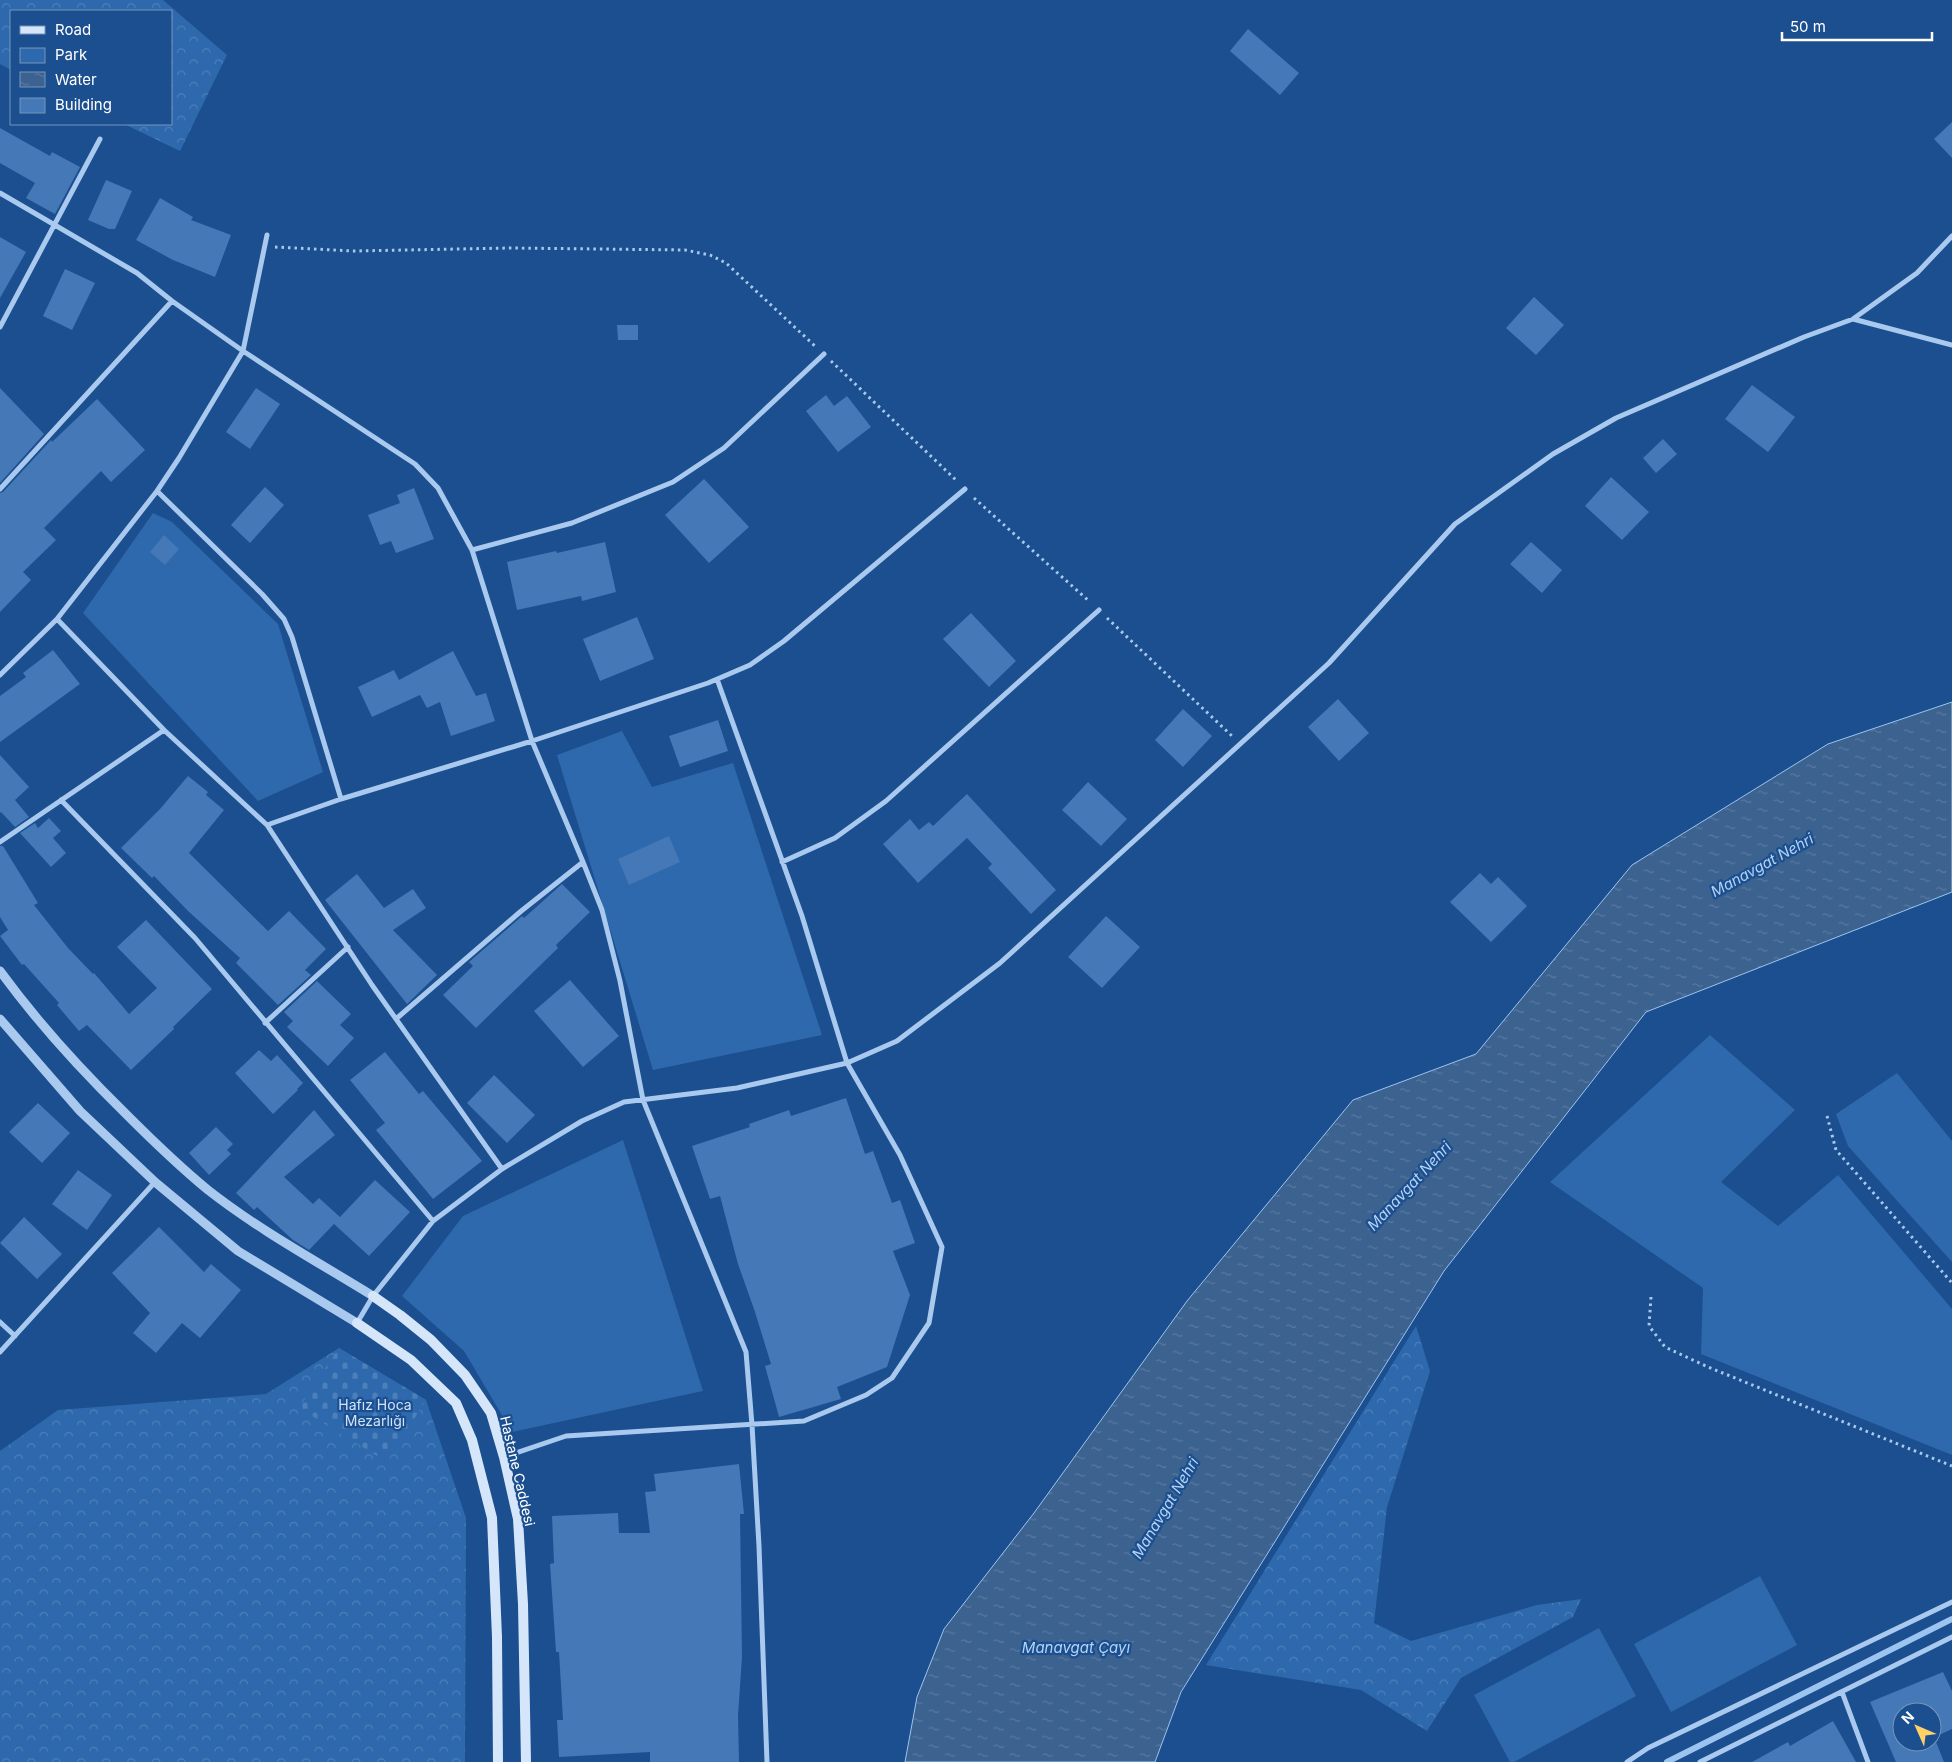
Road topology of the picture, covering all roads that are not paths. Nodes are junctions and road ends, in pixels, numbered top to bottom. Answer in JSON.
{"nodes":[{"id":1,"x":100,"y":139,"type":"dead end"},
{"id":2,"x":0,"y":193,"type":"edge"},
{"id":3,"x":55,"y":225,"type":"junction"},
{"id":4,"x":267,"y":235,"type":"dead end"},
{"id":5,"x":1952,"y":236,"type":"edge"},
{"id":6,"x":172,"y":301,"type":"junction"},
{"id":7,"x":1853,"y":319,"type":"junction"},
{"id":8,"x":0,"y":327,"type":"edge"},
{"id":9,"x":1952,"y":344,"type":"edge"},
{"id":10,"x":243,"y":351,"type":"junction"},
{"id":11,"x":824,"y":354,"type":"road end"},
{"id":12,"x":0,"y":489,"type":"edge"},
{"id":13,"x":965,"y":489,"type":"road end"},
{"id":14,"x":157,"y":491,"type":"junction"},
{"id":15,"x":472,"y":550,"type":"junction"},
{"id":16,"x":1099,"y":610,"type":"road end"},
{"id":17,"x":57,"y":618,"type":"junction"},
{"id":18,"x":0,"y":675,"type":"edge"},
{"id":19,"x":717,"y":679,"type":"junction"},
{"id":20,"x":164,"y":730,"type":"junction"},
{"id":21,"x":532,"y":742,"type":"junction"},
{"id":22,"x":341,"y":799,"type":"junction"},
{"id":23,"x":61,"y":800,"type":"junction"},
{"id":24,"x":267,"y":824,"type":"junction"},
{"id":25,"x":0,"y":842,"type":"edge"},
{"id":26,"x":583,"y":862,"type":"junction"},
{"id":27,"x":782,"y":862,"type":"junction"},
{"id":28,"x":348,"y":947,"type":"junction"},
{"id":29,"x":0,"y":971,"type":"edge"},
{"id":30,"x":0,"y":1019,"type":"edge"},
{"id":31,"x":396,"y":1019,"type":"junction"},
{"id":32,"x":266,"y":1023,"type":"junction"},
{"id":33,"x":847,"y":1063,"type":"junction"},
{"id":34,"x":643,"y":1100,"type":"junction"},
{"id":35,"x":502,"y":1169,"type":"junction"},
{"id":36,"x":155,"y":1182,"type":"junction"},
{"id":37,"x":433,"y":1221,"type":"junction"},
{"id":38,"x":373,"y":1296,"type":"junction"},
{"id":39,"x":0,"y":1322,"type":"edge"},
{"id":40,"x":357,"y":1323,"type":"junction"},
{"id":41,"x":14,"y":1336,"type":"junction"},
{"id":42,"x":0,"y":1352,"type":"edge"},
{"id":43,"x":752,"y":1425,"type":"junction"},
{"id":44,"x":504,"y":1457,"type":"junction"},
{"id":45,"x":1952,"y":1602,"type":"edge"},
{"id":46,"x":1952,"y":1637,"type":"edge"},
{"id":47,"x":1842,"y":1692,"type":"junction"},
{"id":48,"x":498,"y":1762,"type":"edge"},
{"id":49,"x":526,"y":1762,"type":"edge"},
{"id":50,"x":768,"y":1762,"type":"edge"},
{"id":51,"x":1627,"y":1762,"type":"edge"},
{"id":52,"x":1700,"y":1762,"type":"edge"},
{"id":53,"x":1868,"y":1762,"type":"edge"}],
"edges":[{"from":1,"to":3,"type":"street"},
{"from":2,"to":3,"type":"street"},
{"from":3,"to":6,"type":"street"},
{"from":3,"to":8,"type":"street"},
{"from":4,"to":10,"type":"street"},
{"from":5,"to":7,"type":"street"},
{"from":6,"to":10,"type":"street"},
{"from":6,"to":12,"type":"street"},
{"from":7,"to":9,"type":"street"},
{"from":7,"to":33,"type":"street"},
{"from":10,"to":14,"type":"street"},
{"from":10,"to":15,"type":"street"},
{"from":11,"to":15,"type":"street"},
{"from":13,"to":19,"type":"street"},
{"from":14,"to":17,"type":"street"},
{"from":14,"to":22,"type":"street"},
{"from":15,"to":21,"type":"street"},
{"from":16,"to":27,"type":"street"},
{"from":17,"to":18,"type":"street"},
{"from":17,"to":20,"type":"street"},
{"from":19,"to":21,"type":"street"},
{"from":19,"to":27,"type":"street"},
{"from":20,"to":23,"type":"street"},
{"from":20,"to":24,"type":"street"},
{"from":21,"to":22,"type":"street"},
{"from":21,"to":26,"type":"street"},
{"from":22,"to":24,"type":"street"},
{"from":23,"to":25,"type":"street"},
{"from":23,"to":32,"type":"street"},
{"from":24,"to":28,"type":"street"},
{"from":26,"to":31,"type":"street"},
{"from":26,"to":34,"type":"street"},
{"from":27,"to":33,"type":"street"},
{"from":28,"to":31,"type":"street"},
{"from":28,"to":32,"type":"street"},
{"from":29,"to":38,"type":"street"},
{"from":30,"to":36,"type":"street"},
{"from":31,"to":35,"type":"street"},
{"from":32,"to":37,"type":"street"},
{"from":33,"to":34,"type":"street"},
{"from":33,"to":43,"type":"street"},
{"from":34,"to":35,"type":"street"},
{"from":34,"to":43,"type":"street"},
{"from":35,"to":37,"type":"street"},
{"from":36,"to":40,"type":"street"},
{"from":36,"to":41,"type":"street"},
{"from":37,"to":38,"type":"street"},
{"from":38,"to":40,"type":"street"},
{"from":38,"to":44,"type":"main road","name":"Hastane Caddesi"},
{"from":39,"to":41,"type":"street"},
{"from":40,"to":48,"type":"main road"},
{"from":41,"to":42,"type":"street"},
{"from":43,"to":44,"type":"street"},
{"from":43,"to":50,"type":"street"},
{"from":44,"to":49,"type":"main road","name":"Hastane Caddesi"},
{"from":45,"to":51,"type":"street"},
{"from":46,"to":47,"type":"street"},
{"from":47,"to":52,"type":"street"},
{"from":47,"to":53,"type":"street"}]}
